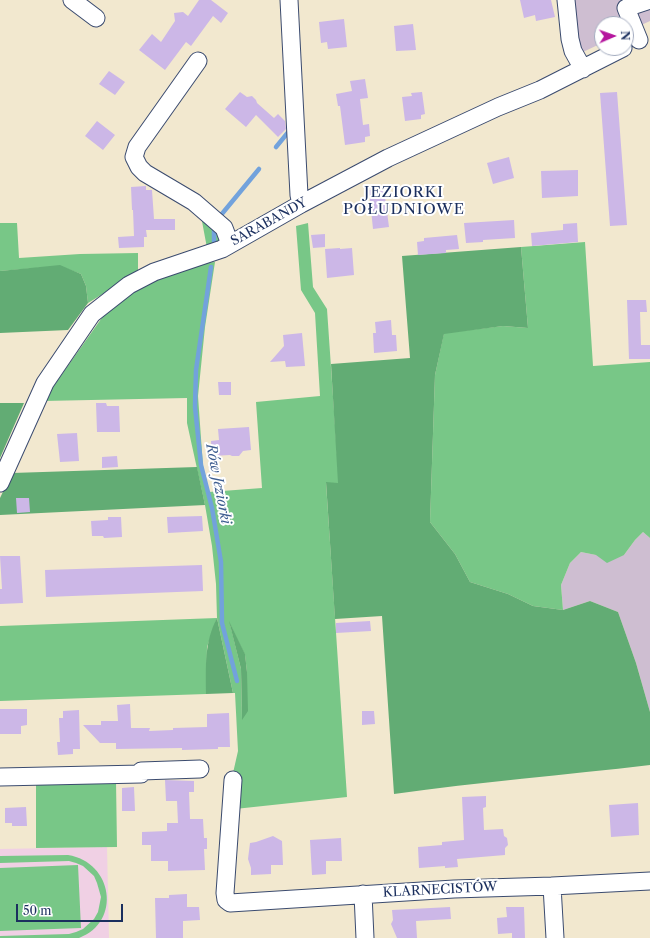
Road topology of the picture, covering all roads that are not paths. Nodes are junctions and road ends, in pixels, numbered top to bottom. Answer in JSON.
{"nodes":[{"id":1,"x":72,"y":0,"type":"edge"},
{"id":2,"x":289,"y":0,"type":"edge"},
{"id":3,"x":566,"y":0,"type":"edge"},
{"id":4,"x":650,"y":0,"type":"edge"},
{"id":5,"x":96,"y":18,"type":"dead end"},
{"id":6,"x":638,"y":40,"type":"edge"},
{"id":7,"x":608,"y":56,"type":"edge"},
{"id":8,"x":198,"y":61,"type":"dead end"},
{"id":9,"x":583,"y":69,"type":"junction"},
{"id":10,"x":301,"y":204,"type":"junction"},
{"id":11,"x":230,"y":244,"type":"junction"},
{"id":12,"x":0,"y":483,"type":"edge"},
{"id":13,"x":200,"y":769,"type":"dead end"},
{"id":14,"x":0,"y":777,"type":"edge"},
{"id":15,"x":233,"y":780,"type":"dead end"},
{"id":16,"x":650,"y":881,"type":"edge"},
{"id":17,"x":552,"y":886,"type":"junction"},
{"id":18,"x":363,"y":894,"type":"junction"},
{"id":19,"x":365,"y":938,"type":"edge"},
{"id":20,"x":555,"y":938,"type":"edge"}],
"edges":[{"from":1,"to":5,"type":"street"},
{"from":2,"to":10,"type":"street"},
{"from":3,"to":9,"type":"street"},
{"from":4,"to":6,"type":"street"},
{"from":7,"to":9,"type":"street","name":"SARABANDY"},
{"from":8,"to":11,"type":"street"},
{"from":9,"to":10,"type":"street","name":"SARABANDY"},
{"from":10,"to":11,"type":"street","name":"SARABANDY"},
{"from":11,"to":12,"type":"street","name":"SARABANDY"},
{"from":13,"to":14,"type":"street"},
{"from":15,"to":18,"type":"street","name":"KLARNECISTÓW"},
{"from":16,"to":17,"type":"street","name":"KLARNECISTÓW"},
{"from":17,"to":18,"type":"street","name":"KLARNECISTÓW"},
{"from":17,"to":20,"type":"street"},
{"from":18,"to":19,"type":"street"}]}
